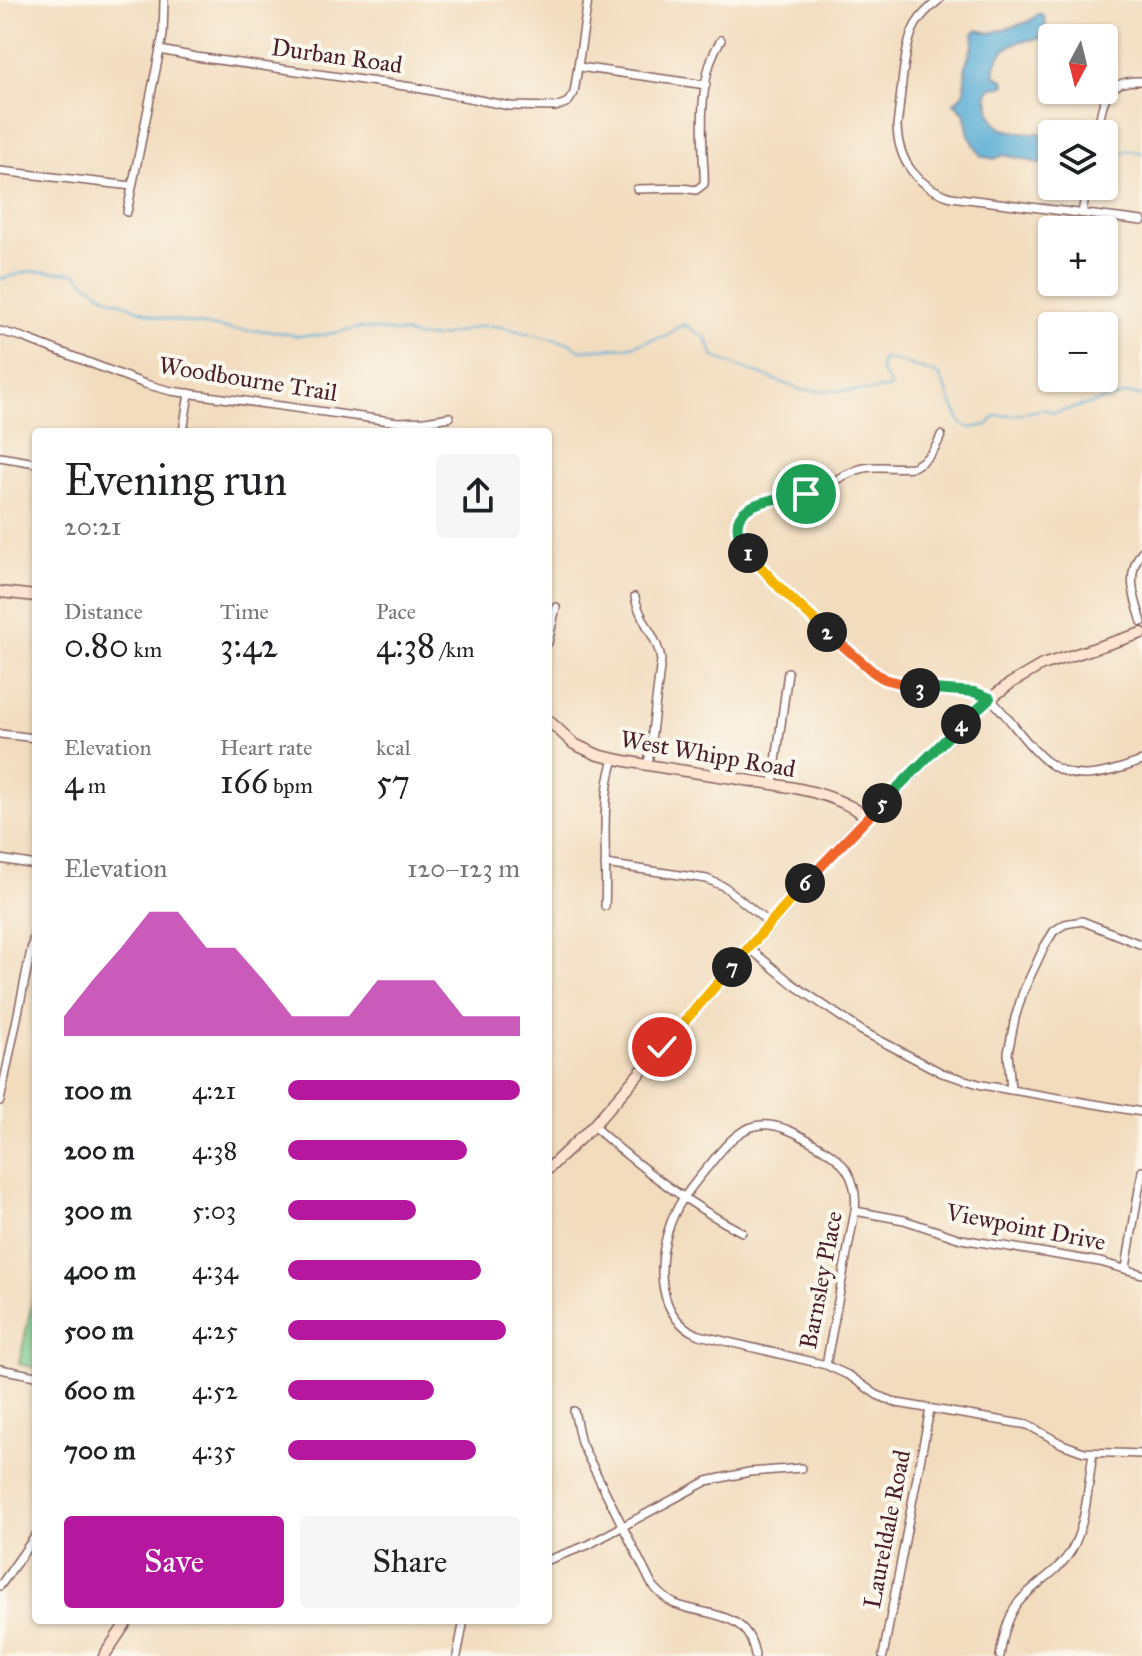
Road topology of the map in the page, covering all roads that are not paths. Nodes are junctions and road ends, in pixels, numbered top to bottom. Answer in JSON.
{"nodes":[{"id":1,"x":164,"y":0,"type":"edge"},
{"id":2,"x":588,"y":0,"type":"edge"},
{"id":3,"x":939,"y":0,"type":"edge"},
{"id":4,"x":721,"y":40,"type":"dead end"},
{"id":5,"x":160,"y":50,"type":"junction"},
{"id":6,"x":579,"y":67,"type":"junction"},
{"id":7,"x":1142,"y":81,"type":"edge"},
{"id":8,"x":706,"y":85,"type":"junction"},
{"id":9,"x":1100,"y":120,"type":"edge"},
{"id":10,"x":0,"y":171,"type":"edge"},
{"id":11,"x":132,"y":186,"type":"junction"},
{"id":12,"x":637,"y":189,"type":"dead end"},
{"id":13,"x":1084,"y":200,"type":"edge"},
{"id":14,"x":127,"y":212,"type":"dead end"},
{"id":15,"x":1082,"y":213,"type":"junction"},
{"id":16,"x":1142,"y":221,"type":"edge"},
{"id":17,"x":0,"y":331,"type":"edge"},
{"id":18,"x":189,"y":393,"type":"junction"},
{"id":19,"x":450,"y":417,"type":"dead end"},
{"id":20,"x":184,"y":428,"type":"edge"},
{"id":21,"x":941,"y":435,"type":"dead end"},
{"id":22,"x":0,"y":457,"type":"edge"},
{"id":23,"x":32,"y":462,"type":"edge"},
{"id":24,"x":1142,"y":551,"type":"edge"},
{"id":25,"x":0,"y":592,"type":"edge"},
{"id":26,"x":32,"y":596,"type":"edge"},
{"id":27,"x":635,"y":597,"type":"dead end"},
{"id":28,"x":556,"y":607,"type":"dead end"},
{"id":29,"x":1142,"y":622,"type":"edge"},
{"id":30,"x":552,"y":625,"type":"edge"},
{"id":31,"x":1142,"y":633,"type":"edge"},
{"id":32,"x":788,"y":672,"type":"dead end"},
{"id":33,"x":990,"y":698,"type":"junction"},
{"id":34,"x":552,"y":724,"type":"edge"},
{"id":35,"x":0,"y":734,"type":"edge"},
{"id":36,"x":32,"y":738,"type":"edge"},
{"id":37,"x":614,"y":759,"type":"junction"},
{"id":38,"x":1142,"y":761,"type":"edge"},
{"id":39,"x":648,"y":765,"type":"junction"},
{"id":40,"x":773,"y":784,"type":"junction"},
{"id":41,"x":867,"y":817,"type":"junction"},
{"id":42,"x":0,"y":859,"type":"edge"},
{"id":43,"x":32,"y":864,"type":"edge"},
{"id":44,"x":605,"y":864,"type":"junction"},
{"id":45,"x":605,"y":906,"type":"dead end"},
{"id":46,"x":769,"y":923,"type":"junction"},
{"id":47,"x":32,"y":945,"type":"edge"},
{"id":48,"x":1142,"y":945,"type":"edge"},
{"id":49,"x":749,"y":948,"type":"junction"},
{"id":50,"x":1011,"y":1090,"type":"junction"},
{"id":51,"x":0,"y":1101,"type":"edge"},
{"id":52,"x":1142,"y":1112,"type":"edge"},
{"id":53,"x":593,"y":1126,"type":"junction"},
{"id":54,"x":552,"y":1165,"type":"edge"},
{"id":55,"x":1142,"y":1171,"type":"edge"},
{"id":56,"x":684,"y":1198,"type":"junction"},
{"id":57,"x":855,"y":1211,"type":"junction"},
{"id":58,"x":742,"y":1232,"type":"dead end"},
{"id":59,"x":1126,"y":1268,"type":"junction"},
{"id":60,"x":1142,"y":1274,"type":"edge"},
{"id":61,"x":826,"y":1365,"type":"junction"},
{"id":62,"x":0,"y":1369,"type":"edge"},
{"id":63,"x":32,"y":1375,"type":"edge"},
{"id":64,"x":930,"y":1409,"type":"junction"},
{"id":65,"x":574,"y":1411,"type":"dead end"},
{"id":66,"x":1093,"y":1453,"type":"junction"},
{"id":67,"x":1142,"y":1454,"type":"edge"},
{"id":68,"x":802,"y":1468,"type":"dead end"},
{"id":69,"x":622,"y":1527,"type":"junction"},
{"id":70,"x":32,"y":1541,"type":"edge"},
{"id":71,"x":552,"y":1558,"type":"edge"},
{"id":72,"x":0,"y":1586,"type":"edge"},
{"id":73,"x":125,"y":1624,"type":"edge"},
{"id":74,"x":463,"y":1624,"type":"edge"},
{"id":75,"x":104,"y":1656,"type":"edge"},
{"id":76,"x":457,"y":1656,"type":"edge"},
{"id":77,"x":755,"y":1656,"type":"edge"},
{"id":78,"x":883,"y":1656,"type":"edge"},
{"id":79,"x":1000,"y":1656,"type":"edge"}],
"edges":[{"from":1,"to":5,"type":"street"},
{"from":2,"to":6,"type":"street","name":"Durban Road"},
{"from":3,"to":15,"type":"street"},
{"from":4,"to":8,"type":"street"},
{"from":5,"to":6,"type":"street","name":"Durban Road"},
{"from":5,"to":11,"type":"street"},
{"from":6,"to":8,"type":"street"},
{"from":7,"to":9,"type":"street"},
{"from":8,"to":12,"type":"street"},
{"from":10,"to":11,"type":"street"},
{"from":11,"to":14,"type":"street"},
{"from":13,"to":15,"type":"street"},
{"from":15,"to":16,"type":"street"},
{"from":17,"to":18,"type":"street","name":"Woodbourne Trail"},
{"from":18,"to":19,"type":"street","name":"Woodbourne Trail"},
{"from":18,"to":20,"type":"street"},
{"from":21,"to":33,"type":"street"},
{"from":22,"to":23,"type":"street"},
{"from":24,"to":29,"type":"street"},
{"from":25,"to":26,"type":"street"},
{"from":27,"to":39,"type":"street"},
{"from":28,"to":30,"type":"street"},
{"from":31,"to":33,"type":"street"},
{"from":32,"to":40,"type":"street"},
{"from":33,"to":38,"type":"street"},
{"from":33,"to":41,"type":"street"},
{"from":34,"to":37,"type":"street","name":"West Whipp Road"},
{"from":35,"to":36,"type":"street"},
{"from":37,"to":39,"type":"street","name":"West Whipp Road"},
{"from":37,"to":44,"type":"street"},
{"from":39,"to":40,"type":"street","name":"West Whipp Road"},
{"from":40,"to":41,"type":"street","name":"West Whipp Road"},
{"from":41,"to":46,"type":"street"},
{"from":42,"to":43,"type":"street"},
{"from":44,"to":45,"type":"street"},
{"from":44,"to":46,"type":"street"},
{"from":46,"to":49,"type":"street"},
{"from":47,"to":51,"type":"street"},
{"from":48,"to":50,"type":"street"},
{"from":49,"to":50,"type":"street"},
{"from":49,"to":53,"type":"street"},
{"from":50,"to":52,"type":"street"},
{"from":53,"to":54,"type":"street"},
{"from":53,"to":56,"type":"street"},
{"from":55,"to":59,"type":"street"},
{"from":56,"to":57,"type":"street","name":"Barnsley Place"},
{"from":56,"to":58,"type":"street"},
{"from":56,"to":61,"type":"street"},
{"from":57,"to":59,"type":"street","name":"Viewpoint Drive"},
{"from":57,"to":61,"type":"street","name":"Barnsley Place"},
{"from":59,"to":60,"type":"street","name":"Viewpoint Drive"},
{"from":61,"to":64,"type":"street"},
{"from":62,"to":63,"type":"street"},
{"from":64,"to":66,"type":"street"},
{"from":64,"to":78,"type":"street","name":"Laureldale Road"},
{"from":65,"to":69,"type":"street"},
{"from":66,"to":67,"type":"street"},
{"from":66,"to":79,"type":"street"},
{"from":68,"to":69,"type":"street"},
{"from":69,"to":71,"type":"street"},
{"from":69,"to":77,"type":"street"},
{"from":70,"to":72,"type":"street"},
{"from":73,"to":75,"type":"street"},
{"from":74,"to":76,"type":"street"}]}
